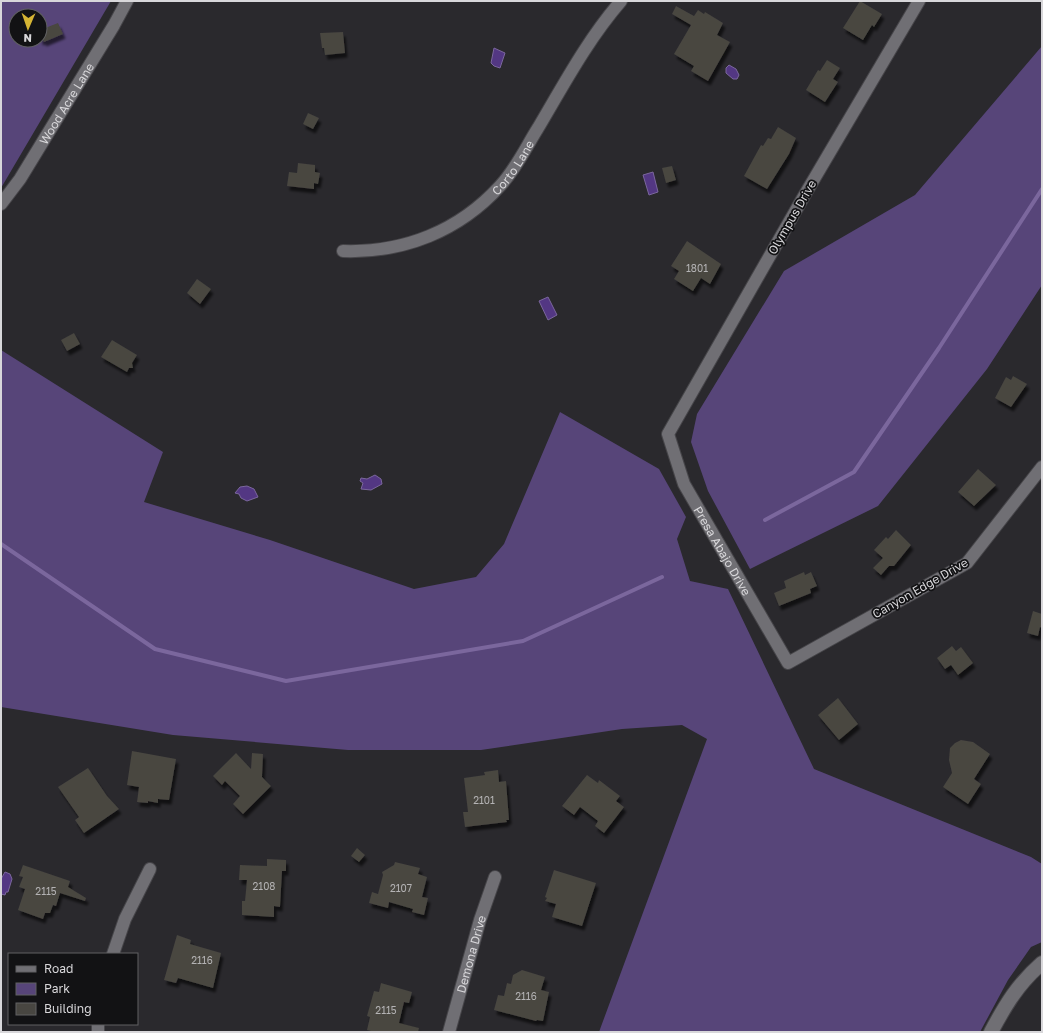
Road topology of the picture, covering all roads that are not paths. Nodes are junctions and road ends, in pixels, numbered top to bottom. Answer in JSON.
{"nodes":[{"id":1,"x":127,"y":1,"type":"edge"},
{"id":2,"x":621,"y":1,"type":"edge"},
{"id":3,"x":920,"y":1,"type":"edge"},
{"id":4,"x":1,"y":204,"type":"edge"},
{"id":5,"x":343,"y":252,"type":"dead end"},
{"id":6,"x":668,"y":434,"type":"joint"},
{"id":7,"x":1042,"y":466,"type":"edge"},
{"id":8,"x":788,"y":663,"type":"joint"},
{"id":9,"x":150,"y":869,"type":"dead end"},
{"id":10,"x":495,"y":877,"type":"dead end"},
{"id":11,"x":113,"y":953,"type":"edge"},
{"id":12,"x":1042,"y":963,"type":"edge"},
{"id":13,"x":449,"y":1032,"type":"edge"},
{"id":14,"x":991,"y":1032,"type":"edge"}],
"edges":[{"from":1,"to":4,"type":"street","name":"Wood Acre Lane"},
{"from":2,"to":5,"type":"street","name":"Corto Lane"},
{"from":3,"to":6,"type":"street","name":"Olympus Drive"},
{"from":6,"to":8,"type":"street","name":"Presa Abajo Drive"},
{"from":7,"to":8,"type":"street","name":"Canyon Edge Drive"},
{"from":9,"to":11,"type":"street"},
{"from":10,"to":13,"type":"street","name":"Demona Drive"},
{"from":12,"to":14,"type":"street"}]}
